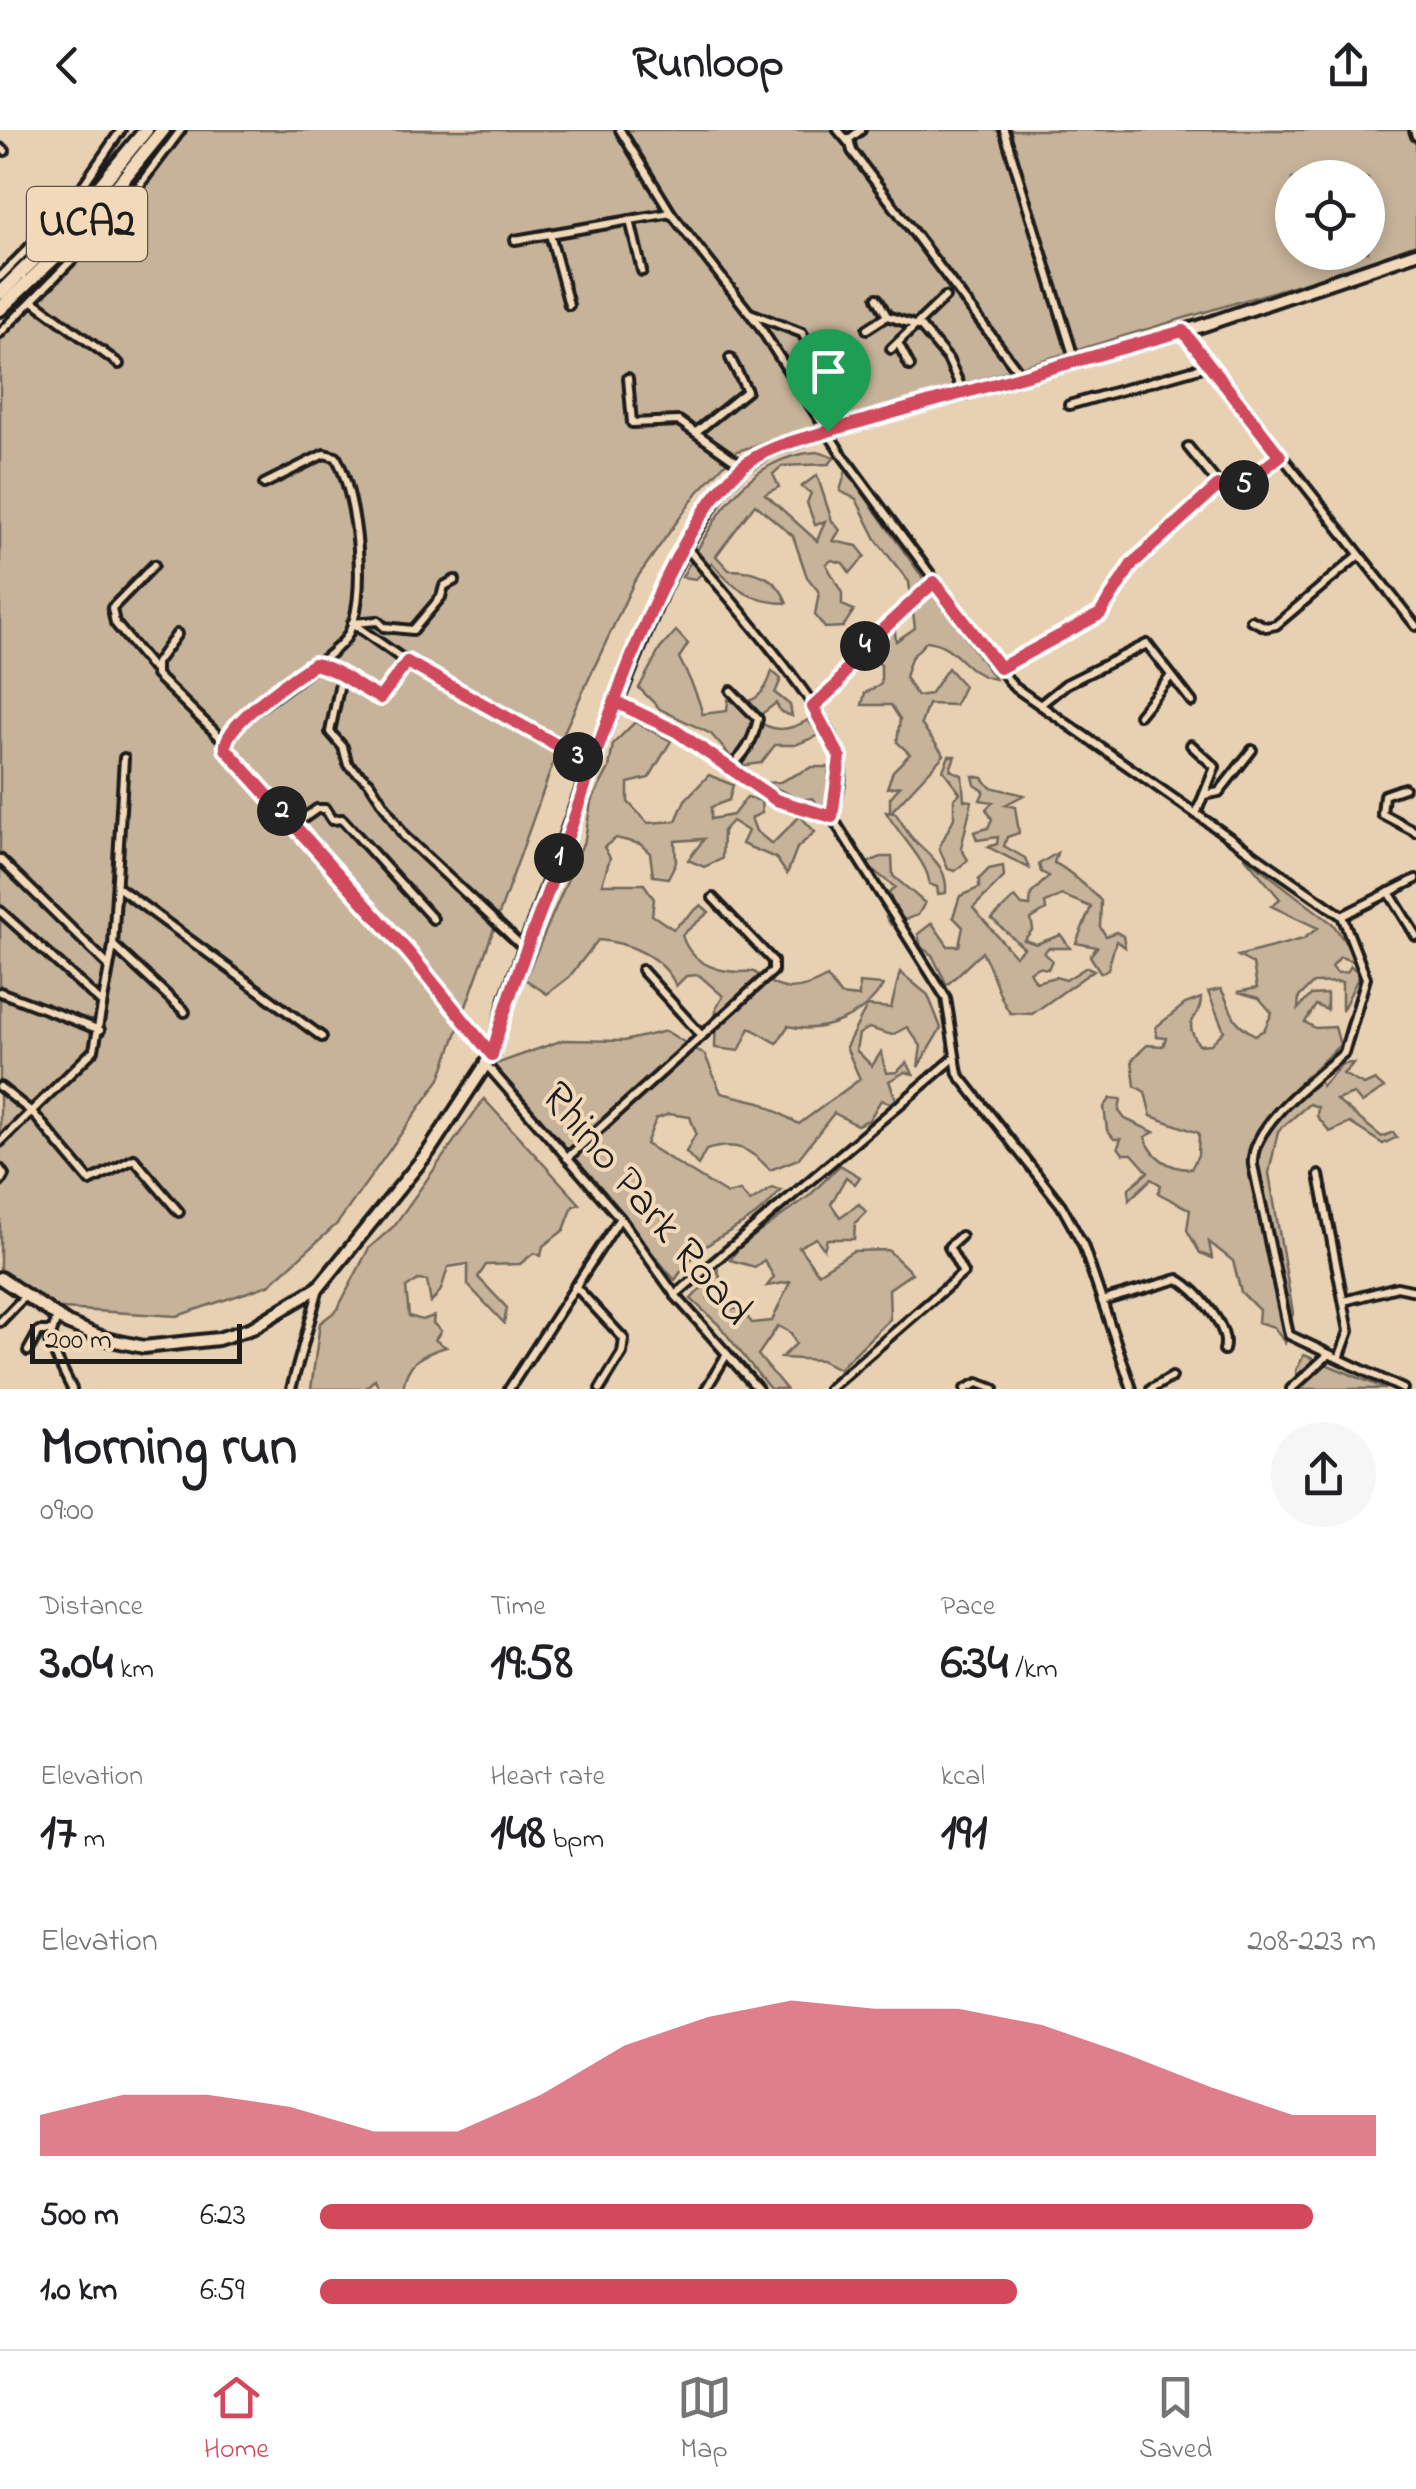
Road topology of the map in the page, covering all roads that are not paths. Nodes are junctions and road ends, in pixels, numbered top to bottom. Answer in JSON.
{"nodes":[{"id":1,"x":121,"y":130,"type":"edge"},
{"id":2,"x":146,"y":130,"type":"edge"},
{"id":3,"x":164,"y":130,"type":"edge"},
{"id":4,"x":181,"y":130,"type":"edge"},
{"id":5,"x":620,"y":130,"type":"edge"},
{"id":6,"x":838,"y":130,"type":"edge"},
{"id":7,"x":861,"y":130,"type":"edge"},
{"id":8,"x":1004,"y":130,"type":"edge"},
{"id":9,"x":849,"y":143,"type":"junction"},
{"id":10,"x":670,"y":212,"type":"junction"},
{"id":11,"x":630,"y":220,"type":"junction"},
{"id":12,"x":550,"y":234,"type":"junction"},
{"id":13,"x":514,"y":240,"type":"dead end"},
{"id":14,"x":1416,"y":254,"type":"edge"},
{"id":15,"x":642,"y":271,"type":"dead end"},
{"id":16,"x":0,"y":277,"type":"edge"},
{"id":17,"x":0,"y":293,"type":"edge"},
{"id":18,"x":945,"y":297,"type":"dead end"},
{"id":19,"x":878,"y":298,"type":"dead end"},
{"id":20,"x":34,"y":301,"type":"junction"},
{"id":21,"x":569,"y":305,"type":"dead end"},
{"id":22,"x":0,"y":309,"type":"edge"},
{"id":23,"x":749,"y":312,"type":"junction"},
{"id":24,"x":887,"y":316,"type":"junction"},
{"id":25,"x":916,"y":325,"type":"junction"},
{"id":26,"x":868,"y":329,"type":"dead end"},
{"id":27,"x":1183,"y":331,"type":"junction"},
{"id":28,"x":0,"y":333,"type":"edge"},
{"id":29,"x":814,"y":354,"type":"dead end"},
{"id":30,"x":730,"y":358,"type":"dead end"},
{"id":31,"x":1074,"y":361,"type":"junction"},
{"id":32,"x":119,"y":364,"type":"dead end"},
{"id":33,"x":910,"y":366,"type":"dead end"},
{"id":34,"x":1210,"y":366,"type":"junction"},
{"id":35,"x":1021,"y":374,"type":"junction"},
{"id":36,"x":628,"y":378,"type":"dead end"},
{"id":37,"x":963,"y":392,"type":"junction"},
{"id":38,"x":1068,"y":405,"type":"dead end"},
{"id":39,"x":828,"y":431,"type":"junction"},
{"id":40,"x":696,"y":432,"type":"junction"},
{"id":41,"x":1188,"y":447,"type":"dead end"},
{"id":42,"x":1280,"y":456,"type":"junction"},
{"id":43,"x":743,"y":466,"type":"junction"},
{"id":44,"x":264,"y":484,"type":"dead end"},
{"id":45,"x":1218,"y":486,"type":"junction"},
{"id":46,"x":685,"y":546,"type":"junction"},
{"id":47,"x":1359,"y":556,"type":"junction"},
{"id":48,"x":154,"y":565,"type":"dead end"},
{"id":49,"x":455,"y":580,"type":"dead end"},
{"id":50,"x":934,"y":582,"type":"junction"},
{"id":51,"x":1251,"y":620,"type":"dead end"},
{"id":52,"x":352,"y":623,"type":"junction"},
{"id":53,"x":1416,"y":626,"type":"edge"},
{"id":54,"x":177,"y":634,"type":"dead end"},
{"id":55,"x":407,"y":662,"type":"junction"},
{"id":56,"x":314,"y":664,"type":"junction"},
{"id":57,"x":1000,"y":668,"type":"junction"},
{"id":58,"x":154,"y":670,"type":"junction"},
{"id":59,"x":342,"y":673,"type":"junction"},
{"id":60,"x":1171,"y":676,"type":"junction"},
{"id":61,"x":731,"y":691,"type":"dead end"},
{"id":62,"x":616,"y":702,"type":"junction"},
{"id":63,"x":1192,"y":702,"type":"dead end"},
{"id":64,"x":1040,"y":705,"type":"junction"},
{"id":65,"x":813,"y":707,"type":"junction"},
{"id":66,"x":1139,"y":716,"type":"dead end"},
{"id":67,"x":225,"y":742,"type":"junction"},
{"id":68,"x":1191,"y":745,"type":"dead end"},
{"id":69,"x":1252,"y":750,"type":"dead end"},
{"id":70,"x":124,"y":758,"type":"dead end"},
{"id":71,"x":591,"y":764,"type":"junction"},
{"id":72,"x":727,"y":769,"type":"junction"},
{"id":73,"x":1404,"y":788,"type":"dead end"},
{"id":74,"x":1204,"y":795,"type":"junction"},
{"id":75,"x":1196,"y":814,"type":"junction"},
{"id":76,"x":832,"y":817,"type":"junction"},
{"id":77,"x":294,"y":825,"type":"junction"},
{"id":78,"x":1416,"y":832,"type":"edge"},
{"id":79,"x":0,"y":859,"type":"edge"},
{"id":80,"x":1416,"y":878,"type":"edge"},
{"id":81,"x":118,"y":887,"type":"junction"},
{"id":82,"x":1389,"y":892,"type":"junction"},
{"id":83,"x":713,"y":898,"type":"dead end"},
{"id":84,"x":0,"y":912,"type":"edge"},
{"id":85,"x":1342,"y":916,"type":"junction"},
{"id":86,"x":433,"y":919,"type":"dead end"},
{"id":87,"x":1416,"y":936,"type":"edge"},
{"id":88,"x":114,"y":946,"type":"junction"},
{"id":89,"x":525,"y":949,"type":"junction"},
{"id":90,"x":109,"y":966,"type":"junction"},
{"id":91,"x":642,"y":970,"type":"dead end"},
{"id":92,"x":0,"y":992,"type":"edge"},
{"id":93,"x":102,"y":1004,"type":"junction"},
{"id":94,"x":185,"y":1012,"type":"dead end"},
{"id":95,"x":100,"y":1030,"type":"junction"},
{"id":96,"x":702,"y":1036,"type":"junction"},
{"id":97,"x":322,"y":1037,"type":"dead end"},
{"id":98,"x":487,"y":1058,"type":"junction"},
{"id":99,"x":953,"y":1060,"type":"junction"},
{"id":100,"x":0,"y":1087,"type":"edge"},
{"id":101,"x":33,"y":1113,"type":"junction"},
{"id":102,"x":0,"y":1142,"type":"edge"},
{"id":103,"x":568,"y":1158,"type":"junction"},
{"id":104,"x":0,"y":1169,"type":"edge"},
{"id":105,"x":1318,"y":1174,"type":"dead end"},
{"id":106,"x":0,"y":1182,"type":"edge"},
{"id":107,"x":179,"y":1212,"type":"dead end"},
{"id":108,"x":620,"y":1218,"type":"junction"},
{"id":109,"x":961,"y":1236,"type":"dead end"},
{"id":110,"x":0,"y":1278,"type":"edge"},
{"id":111,"x":320,"y":1286,"type":"junction"},
{"id":112,"x":575,"y":1286,"type":"junction"},
{"id":113,"x":1416,"y":1291,"type":"edge"},
{"id":114,"x":675,"y":1295,"type":"junction"},
{"id":115,"x":24,"y":1297,"type":"junction"},
{"id":116,"x":1102,"y":1301,"type":"junction"},
{"id":117,"x":1344,"y":1301,"type":"junction"},
{"id":118,"x":57,"y":1317,"type":"junction"},
{"id":119,"x":0,"y":1322,"type":"edge"},
{"id":120,"x":50,"y":1331,"type":"junction"},
{"id":121,"x":1224,"y":1350,"type":"dead end"},
{"id":122,"x":28,"y":1351,"type":"dead end"},
{"id":123,"x":727,"y":1354,"type":"junction"},
{"id":124,"x":1328,"y":1355,"type":"junction"},
{"id":125,"x":1340,"y":1356,"type":"junction"},
{"id":126,"x":1172,"y":1378,"type":"dead end"},
{"id":127,"x":72,"y":1389,"type":"edge"},
{"id":128,"x":291,"y":1389,"type":"edge"},
{"id":129,"x":509,"y":1389,"type":"edge"},
{"id":130,"x":600,"y":1389,"type":"edge"},
{"id":131,"x":706,"y":1389,"type":"edge"},
{"id":132,"x":758,"y":1389,"type":"edge"},
{"id":133,"x":830,"y":1389,"type":"edge"},
{"id":134,"x":965,"y":1389,"type":"edge"},
{"id":135,"x":994,"y":1389,"type":"edge"},
{"id":136,"x":1132,"y":1389,"type":"edge"},
{"id":137,"x":1151,"y":1389,"type":"edge"},
{"id":138,"x":1292,"y":1389,"type":"edge"},
{"id":139,"x":1403,"y":1389,"type":"edge"}],
"edges":[{"from":1,"to":16,"type":"street"},
{"from":2,"to":17,"type":"highway","number":"UCA2"},
{"from":3,"to":22,"type":"highway","number":"UCA2"},
{"from":4,"to":20,"type":"street"},
{"from":5,"to":10,"type":"street"},
{"from":6,"to":9,"type":"street"},
{"from":7,"to":9,"type":"street"},
{"from":8,"to":31,"type":"street"},
{"from":9,"to":35,"type":"street"},
{"from":10,"to":11,"type":"street"},
{"from":10,"to":23,"type":"street"},
{"from":11,"to":12,"type":"street"},
{"from":11,"to":15,"type":"street"},
{"from":12,"to":13,"type":"street"},
{"from":12,"to":21,"type":"street"},
{"from":14,"to":27,"type":"main road"},
{"from":18,"to":25,"type":"street"},
{"from":19,"to":24,"type":"street"},
{"from":20,"to":28,"type":"street"},
{"from":20,"to":32,"type":"street"},
{"from":23,"to":29,"type":"street"},
{"from":23,"to":39,"type":"street"},
{"from":24,"to":25,"type":"street"},
{"from":24,"to":26,"type":"street"},
{"from":25,"to":33,"type":"street"},
{"from":25,"to":37,"type":"street"},
{"from":27,"to":31,"type":"main road"},
{"from":27,"to":34,"type":"street"},
{"from":30,"to":40,"type":"street"},
{"from":31,"to":35,"type":"main road"},
{"from":34,"to":38,"type":"street"},
{"from":34,"to":42,"type":"street"},
{"from":35,"to":37,"type":"main road"},
{"from":36,"to":40,"type":"street"},
{"from":37,"to":39,"type":"main road"},
{"from":39,"to":43,"type":"main road"},
{"from":39,"to":50,"type":"street"},
{"from":40,"to":43,"type":"street"},
{"from":41,"to":45,"type":"street"},
{"from":42,"to":45,"type":"street"},
{"from":42,"to":47,"type":"street"},
{"from":43,"to":46,"type":"main road"},
{"from":44,"to":52,"type":"street"},
{"from":45,"to":57,"type":"street"},
{"from":46,"to":62,"type":"main road"},
{"from":46,"to":65,"type":"street"},
{"from":47,"to":51,"type":"street"},
{"from":47,"to":53,"type":"street"},
{"from":48,"to":58,"type":"street","name":"Rhino Park Road"},
{"from":49,"to":52,"type":"street"},
{"from":50,"to":57,"type":"street"},
{"from":50,"to":65,"type":"street"},
{"from":52,"to":55,"type":"street"},
{"from":52,"to":56,"type":"street"},
{"from":54,"to":58,"type":"street"},
{"from":55,"to":59,"type":"street"},
{"from":55,"to":71,"type":"street"},
{"from":56,"to":59,"type":"street"},
{"from":56,"to":67,"type":"street"},
{"from":57,"to":64,"type":"street"},
{"from":58,"to":67,"type":"street","name":"Rhino Park Road"},
{"from":59,"to":89,"type":"street"},
{"from":60,"to":63,"type":"street"},
{"from":60,"to":64,"type":"street"},
{"from":60,"to":66,"type":"street"},
{"from":61,"to":72,"type":"street"},
{"from":62,"to":71,"type":"main road"},
{"from":62,"to":72,"type":"street"},
{"from":64,"to":75,"type":"street"},
{"from":65,"to":76,"type":"street"},
{"from":67,"to":77,"type":"street","name":"Rhino Park Road"},
{"from":68,"to":74,"type":"street"},
{"from":69,"to":74,"type":"street"},
{"from":70,"to":81,"type":"street"},
{"from":71,"to":89,"type":"main road"},
{"from":72,"to":76,"type":"street"},
{"from":73,"to":78,"type":"street"},
{"from":74,"to":75,"type":"street"},
{"from":75,"to":85,"type":"street"},
{"from":76,"to":99,"type":"street"},
{"from":77,"to":86,"type":"street"},
{"from":77,"to":98,"type":"street","name":"Rhino Park Road"},
{"from":79,"to":90,"type":"street"},
{"from":80,"to":82,"type":"street"},
{"from":81,"to":88,"type":"street"},
{"from":81,"to":97,"type":"street"},
{"from":82,"to":85,"type":"street"},
{"from":82,"to":87,"type":"street"},
{"from":83,"to":96,"type":"street"},
{"from":84,"to":93,"type":"street"},
{"from":85,"to":124,"type":"street"},
{"from":88,"to":90,"type":"street"},
{"from":88,"to":94,"type":"street"},
{"from":89,"to":98,"type":"main road"},
{"from":90,"to":93,"type":"street"},
{"from":91,"to":96,"type":"street"},
{"from":92,"to":95,"type":"street"},
{"from":93,"to":95,"type":"street"},
{"from":95,"to":101,"type":"street"},
{"from":96,"to":103,"type":"street"},
{"from":98,"to":103,"type":"street","name":"Rhino Park Road"},
{"from":98,"to":111,"type":"main road"},
{"from":99,"to":114,"type":"street"},
{"from":99,"to":116,"type":"street"},
{"from":100,"to":101,"type":"street"},
{"from":101,"to":102,"type":"street"},
{"from":101,"to":107,"type":"street"},
{"from":103,"to":108,"type":"street","name":"Rhino Park Road"},
{"from":104,"to":106,"type":"street"},
{"from":105,"to":117,"type":"street"},
{"from":108,"to":112,"type":"street"},
{"from":108,"to":114,"type":"street","name":"Rhino Park Road"},
{"from":109,"to":133,"type":"street"},
{"from":110,"to":115,"type":"main road"},
{"from":111,"to":118,"type":"main road"},
{"from":111,"to":128,"type":"street"},
{"from":112,"to":129,"type":"street"},
{"from":112,"to":130,"type":"street"},
{"from":113,"to":117,"type":"street"},
{"from":114,"to":123,"type":"street","name":"Rhino Park Road"},
{"from":115,"to":118,"type":"main road"},
{"from":115,"to":119,"type":"street"},
{"from":116,"to":121,"type":"street"},
{"from":116,"to":136,"type":"street"},
{"from":117,"to":125,"type":"street"},
{"from":118,"to":120,"type":"street"},
{"from":120,"to":122,"type":"street"},
{"from":120,"to":127,"type":"street"},
{"from":123,"to":131,"type":"street"},
{"from":123,"to":132,"type":"street","name":"Rhino Park Road"},
{"from":124,"to":125,"type":"street"},
{"from":124,"to":138,"type":"street"},
{"from":125,"to":139,"type":"street"},
{"from":126,"to":137,"type":"street"},
{"from":134,"to":135,"type":"street"}]}
